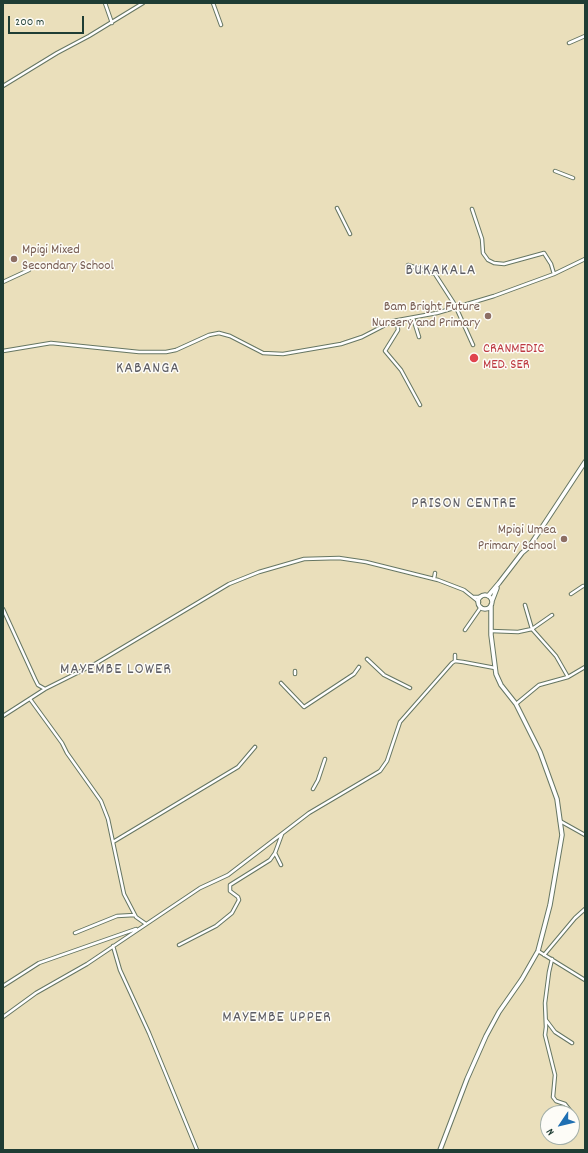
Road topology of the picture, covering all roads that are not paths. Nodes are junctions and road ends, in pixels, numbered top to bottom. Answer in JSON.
{"nodes":[{"id":1,"x":105,"y":3,"type":"edge"},
{"id":2,"x":143,"y":3,"type":"edge"},
{"id":3,"x":213,"y":3,"type":"edge"},
{"id":4,"x":112,"y":23,"type":"junction"},
{"id":5,"x":221,"y":25,"type":"dead end"},
{"id":6,"x":585,"y":36,"type":"edge"},
{"id":7,"x":569,"y":43,"type":"dead end"},
{"id":8,"x":3,"y":86,"type":"edge"},
{"id":9,"x":555,"y":171,"type":"dead end"},
{"id":10,"x":573,"y":178,"type":"dead end"},
{"id":11,"x":337,"y":208,"type":"dead end"},
{"id":12,"x":472,"y":209,"type":"dead end"},
{"id":13,"x":350,"y":234,"type":"dead end"},
{"id":14,"x":585,"y":259,"type":"edge"},
{"id":15,"x":408,"y":265,"type":"dead end"},
{"id":16,"x":29,"y":270,"type":"dead end"},
{"id":17,"x":554,"y":274,"type":"junction"},
{"id":18,"x":3,"y":282,"type":"edge"},
{"id":19,"x":455,"y":308,"type":"junction"},
{"id":20,"x":413,"y":318,"type":"junction"},
{"id":21,"x":397,"y":320,"type":"junction"},
{"id":22,"x":419,"y":337,"type":"dead end"},
{"id":23,"x":473,"y":345,"type":"dead end"},
{"id":24,"x":3,"y":351,"type":"edge"},
{"id":25,"x":420,"y":405,"type":"dead end"},
{"id":26,"x":585,"y":462,"type":"edge"},
{"id":27,"x":435,"y":573,"type":"dead end"},
{"id":28,"x":434,"y":579,"type":"junction"},
{"id":29,"x":499,"y":583,"type":"junction"},
{"id":30,"x":585,"y":586,"type":"edge"},
{"id":31,"x":571,"y":594,"type":"dead end"},
{"id":32,"x":488,"y":596,"type":"junction"},
{"id":33,"x":481,"y":597,"type":"junction"},
{"id":34,"x":473,"y":598,"type":"junction"},
{"id":35,"x":479,"y":602,"type":"junction"},
{"id":36,"x":491,"y":604,"type":"junction"},
{"id":37,"x":525,"y":605,"type":"dead end"},
{"id":38,"x":483,"y":608,"type":"junction"},
{"id":39,"x":3,"y":609,"type":"edge"},
{"id":40,"x":552,"y":615,"type":"dead end"},
{"id":41,"x":491,"y":616,"type":"junction"},
{"id":42,"x":532,"y":629,"type":"junction"},
{"id":43,"x":465,"y":630,"type":"dead end"},
{"id":44,"x":491,"y":631,"type":"junction"},
{"id":45,"x":455,"y":655,"type":"dead end"},
{"id":46,"x":367,"y":659,"type":"dead end"},
{"id":47,"x":455,"y":661,"type":"junction"},
{"id":48,"x":359,"y":667,"type":"dead end"},
{"id":49,"x":585,"y":667,"type":"edge"},
{"id":50,"x":495,"y":668,"type":"junction"},
{"id":51,"x":568,"y":677,"type":"junction"},
{"id":52,"x":281,"y":683,"type":"dead end"},
{"id":53,"x":410,"y":688,"type":"dead end"},
{"id":54,"x":45,"y":689,"type":"junction"},
{"id":55,"x":30,"y":698,"type":"junction"},
{"id":56,"x":516,"y":704,"type":"junction"},
{"id":57,"x":3,"y":716,"type":"edge"},
{"id":58,"x":255,"y":746,"type":"dead end"},
{"id":59,"x":326,"y":759,"type":"dead end"},
{"id":60,"x":313,"y":789,"type":"dead end"},
{"id":61,"x":560,"y":821,"type":"junction"},
{"id":62,"x":282,"y":834,"type":"junction"},
{"id":63,"x":585,"y":835,"type":"edge"},
{"id":64,"x":113,"y":842,"type":"junction"},
{"id":65,"x":275,"y":853,"type":"junction"},
{"id":66,"x":281,"y":865,"type":"dead end"},
{"id":67,"x":585,"y":909,"type":"edge"},
{"id":68,"x":134,"y":915,"type":"junction"},
{"id":69,"x":147,"y":924,"type":"junction"},
{"id":70,"x":139,"y":928,"type":"junction"},
{"id":71,"x":75,"y":933,"type":"dead end"},
{"id":72,"x":179,"y":945,"type":"dead end"},
{"id":73,"x":113,"y":946,"type":"junction"},
{"id":74,"x":538,"y":951,"type":"junction"},
{"id":75,"x":544,"y":954,"type":"junction"},
{"id":76,"x":552,"y":959,"type":"junction"},
{"id":77,"x":585,"y":980,"type":"edge"},
{"id":78,"x":3,"y":986,"type":"edge"},
{"id":79,"x":3,"y":1017,"type":"edge"},
{"id":80,"x":546,"y":1020,"type":"junction"},
{"id":81,"x":572,"y":1043,"type":"dead end"},
{"id":82,"x":566,"y":1105,"type":"edge"},
{"id":83,"x":197,"y":1150,"type":"edge"},
{"id":84,"x":440,"y":1150,"type":"edge"}],
"edges":[{"from":1,"to":4,"type":"street"},
{"from":2,"to":4,"type":"street"},
{"from":3,"to":5,"type":"street"},
{"from":4,"to":8,"type":"street"},
{"from":6,"to":7,"type":"street"},
{"from":9,"to":10,"type":"street"},
{"from":11,"to":13,"type":"street"},
{"from":12,"to":17,"type":"street"},
{"from":14,"to":17,"type":"street"},
{"from":15,"to":19,"type":"street"},
{"from":16,"to":18,"type":"street"},
{"from":17,"to":19,"type":"street"},
{"from":19,"to":20,"type":"street"},
{"from":19,"to":23,"type":"street"},
{"from":20,"to":21,"type":"street"},
{"from":20,"to":22,"type":"street"},
{"from":21,"to":24,"type":"street"},
{"from":21,"to":25,"type":"street"},
{"from":26,"to":29,"type":"main road"},
{"from":27,"to":28,"type":"street"},
{"from":28,"to":34,"type":"street"},
{"from":28,"to":54,"type":"street"},
{"from":29,"to":32,"type":"main road"},
{"from":29,"to":36,"type":"main road"},
{"from":30,"to":31,"type":"street"},
{"from":32,"to":33,"type":"main road"},
{"from":32,"to":36,"type":"main road"},
{"from":33,"to":34,"type":"street"},
{"from":33,"to":35,"type":"main road"},
{"from":34,"to":35,"type":"street"},
{"from":35,"to":38,"type":"main road"},
{"from":36,"to":38,"type":"main road"},
{"from":36,"to":41,"type":"main road"},
{"from":37,"to":42,"type":"street"},
{"from":38,"to":41,"type":"main road"},
{"from":38,"to":43,"type":"street"},
{"from":39,"to":54,"type":"street"},
{"from":40,"to":42,"type":"street"},
{"from":41,"to":44,"type":"main road"},
{"from":42,"to":44,"type":"street"},
{"from":42,"to":51,"type":"street"},
{"from":44,"to":50,"type":"main road"},
{"from":45,"to":47,"type":"street"},
{"from":46,"to":53,"type":"street"},
{"from":47,"to":50,"type":"street"},
{"from":47,"to":62,"type":"street"},
{"from":48,"to":52,"type":"street"},
{"from":49,"to":51,"type":"street"},
{"from":50,"to":56,"type":"main road"},
{"from":51,"to":56,"type":"street"},
{"from":54,"to":55,"type":"street"},
{"from":55,"to":57,"type":"street"},
{"from":55,"to":64,"type":"street"},
{"from":56,"to":61,"type":"main road"},
{"from":58,"to":64,"type":"street"},
{"from":59,"to":60,"type":"street"},
{"from":61,"to":63,"type":"street"},
{"from":61,"to":74,"type":"main road"},
{"from":62,"to":65,"type":"street"},
{"from":62,"to":69,"type":"street"},
{"from":64,"to":68,"type":"street"},
{"from":65,"to":66,"type":"street"},
{"from":65,"to":72,"type":"street"},
{"from":67,"to":75,"type":"street"},
{"from":68,"to":69,"type":"street"},
{"from":68,"to":71,"type":"street"},
{"from":69,"to":70,"type":"street"},
{"from":70,"to":73,"type":"street"},
{"from":70,"to":78,"type":"street"},
{"from":73,"to":79,"type":"street"},
{"from":73,"to":83,"type":"street"},
{"from":74,"to":75,"type":"street"},
{"from":74,"to":84,"type":"main road"},
{"from":75,"to":76,"type":"street"},
{"from":76,"to":77,"type":"street"},
{"from":76,"to":80,"type":"street"},
{"from":80,"to":81,"type":"street"},
{"from":80,"to":82,"type":"street"}]}
